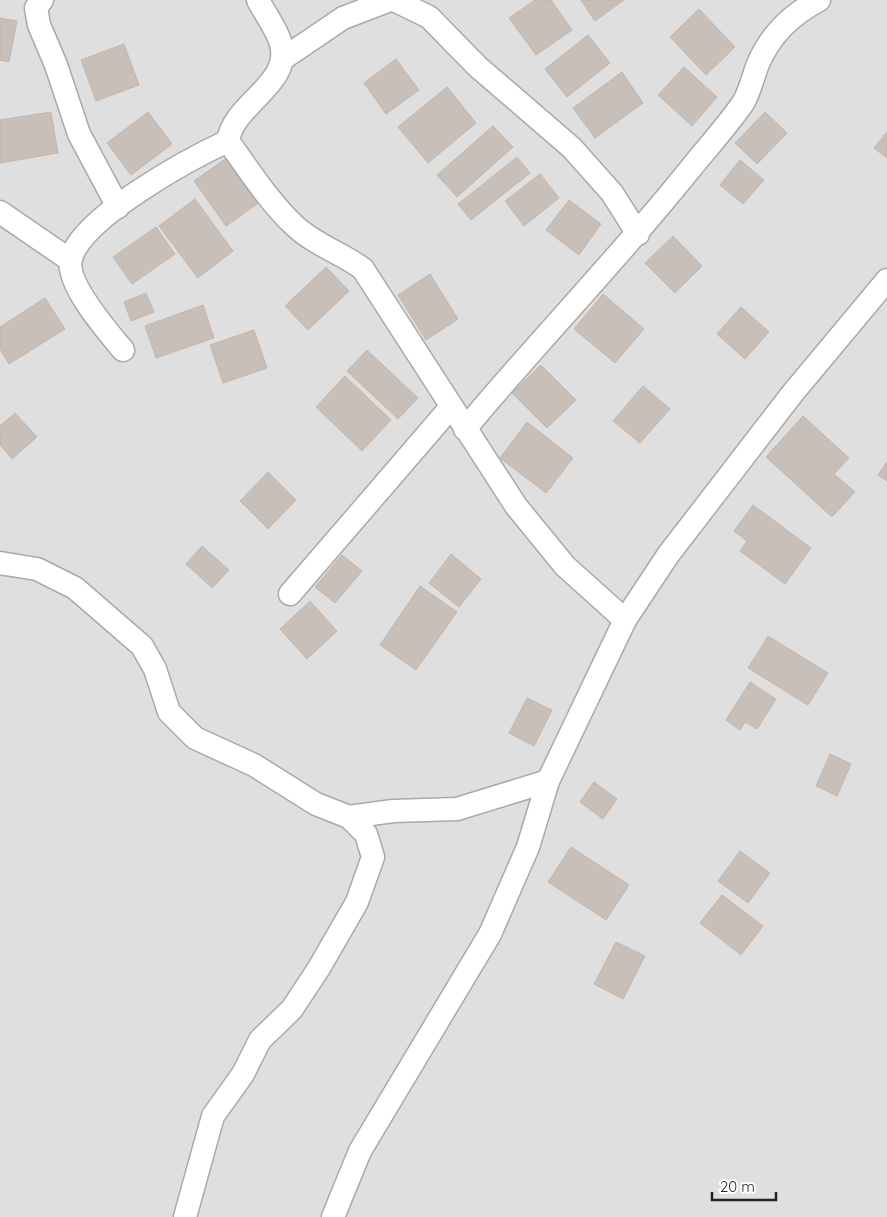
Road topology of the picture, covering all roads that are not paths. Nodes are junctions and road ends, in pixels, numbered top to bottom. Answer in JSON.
{"nodes":[{"id":1,"x":42,"y":0,"type":"edge"},
{"id":2,"x":258,"y":0,"type":"edge"},
{"id":3,"x":390,"y":0,"type":"edge"},
{"id":4,"x":394,"y":0,"type":"edge"},
{"id":5,"x":819,"y":0,"type":"edge"},
{"id":6,"x":284,"y":58,"type":"junction"},
{"id":7,"x":228,"y":142,"type":"junction"},
{"id":8,"x":118,"y":207,"type":"junction"},
{"id":9,"x":0,"y":212,"type":"edge"},
{"id":10,"x":638,"y":234,"type":"junction"},
{"id":11,"x":70,"y":260,"type":"junction"},
{"id":12,"x":887,"y":280,"type":"edge"},
{"id":13,"x":123,"y":350,"type":"dead end"},
{"id":14,"x":451,"y":408,"type":"junction"},
{"id":15,"x":465,"y":429,"type":"junction"},
{"id":16,"x":0,"y":563,"type":"edge"},
{"id":17,"x":290,"y":594,"type":"dead end"},
{"id":18,"x":625,"y":620,"type":"junction"},
{"id":19,"x":548,"y":781,"type":"junction"},
{"id":20,"x":349,"y":817,"type":"junction"},
{"id":21,"x":185,"y":1217,"type":"edge"},
{"id":22,"x":333,"y":1217,"type":"edge"}],
"edges":[{"from":1,"to":8,"type":"street"},
{"from":2,"to":6,"type":"street"},
{"from":3,"to":6,"type":"street"},
{"from":4,"to":10,"type":"street"},
{"from":5,"to":10,"type":"street"},
{"from":6,"to":7,"type":"street"},
{"from":7,"to":8,"type":"street"},
{"from":7,"to":14,"type":"street"},
{"from":8,"to":11,"type":"street"},
{"from":9,"to":11,"type":"street"},
{"from":10,"to":15,"type":"street"},
{"from":11,"to":13,"type":"street"},
{"from":12,"to":18,"type":"street"},
{"from":14,"to":15,"type":"street"},
{"from":14,"to":17,"type":"street"},
{"from":15,"to":18,"type":"street"},
{"from":16,"to":20,"type":"street"},
{"from":18,"to":19,"type":"street"},
{"from":19,"to":20,"type":"street"},
{"from":19,"to":22,"type":"street"},
{"from":20,"to":21,"type":"street"}]}
